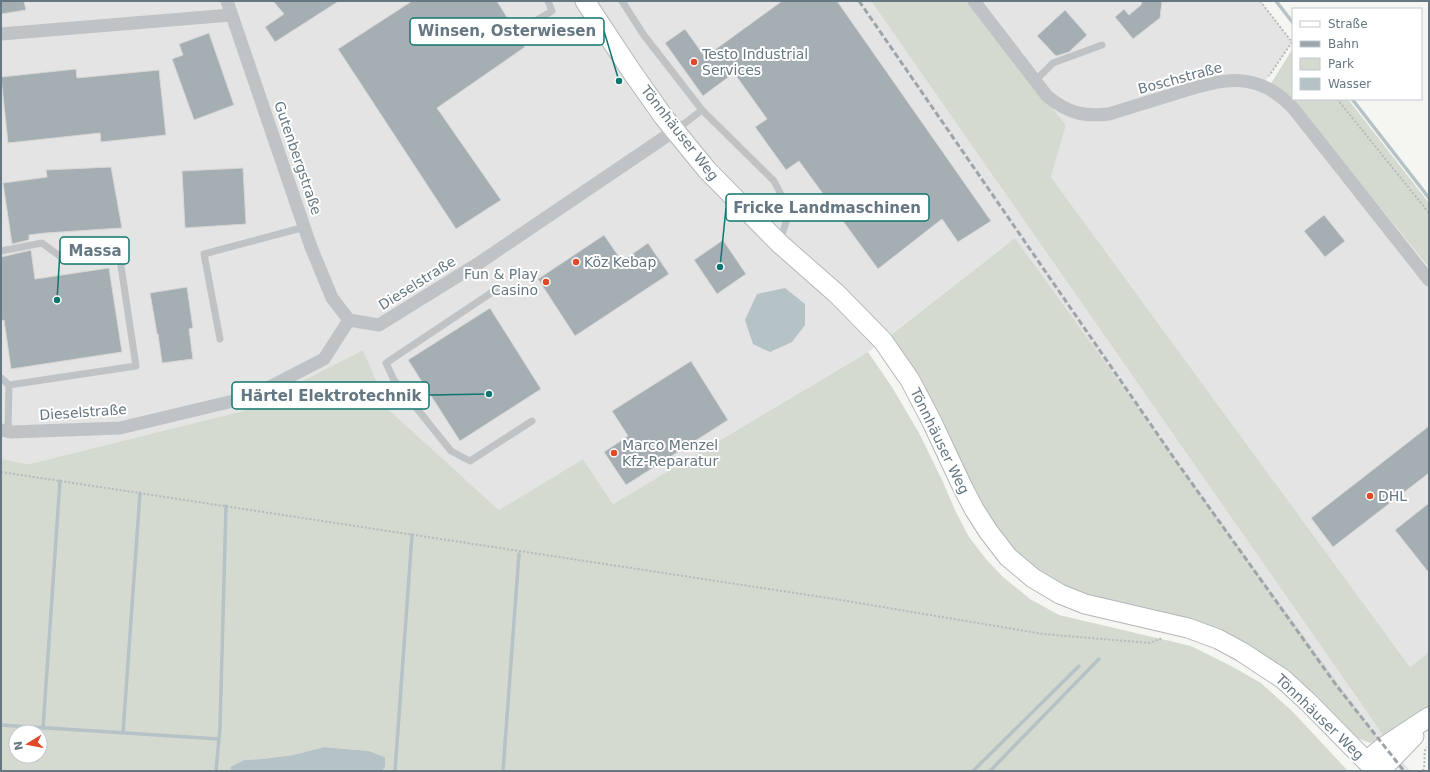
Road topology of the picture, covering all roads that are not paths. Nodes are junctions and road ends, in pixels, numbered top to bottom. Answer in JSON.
{"nodes":[{"id":1,"x":227,"y":1,"type":"edge"},
{"id":2,"x":548,"y":1,"type":"edge"},
{"id":3,"x":585,"y":1,"type":"edge"},
{"id":4,"x":622,"y":1,"type":"edge"},
{"id":5,"x":974,"y":1,"type":"edge"},
{"id":6,"x":231,"y":15,"type":"junction"},
{"id":7,"x":520,"y":31,"type":"dead end"},
{"id":8,"x":1,"y":34,"type":"edge"},
{"id":9,"x":1102,"y":45,"type":"dead end"},
{"id":10,"x":1035,"y":81,"type":"junction"},
{"id":11,"x":702,"y":110,"type":"junction"},
{"id":12,"x":674,"y":131,"type":"junction"},
{"id":13,"x":304,"y":227,"type":"junction"},
{"id":14,"x":780,"y":243,"type":"junction"},
{"id":15,"x":1,"y":251,"type":"edge"},
{"id":16,"x":1429,"y":280,"type":"edge"},
{"id":17,"x":497,"y":289,"type":"dead end"},
{"id":18,"x":349,"y":320,"type":"junction"},
{"id":19,"x":220,"y":339,"type":"dead end"},
{"id":20,"x":1,"y":378,"type":"edge"},
{"id":21,"x":9,"y":385,"type":"junction"},
{"id":22,"x":532,"y":421,"type":"dead end"},
{"id":23,"x":5,"y":431,"type":"edge"},
{"id":24,"x":1429,"y":717,"type":"edge"},
{"id":25,"x":1429,"y":721,"type":"edge"},
{"id":26,"x":1374,"y":768,"type":"edge"}],
"edges":[{"from":1,"to":6,"type":"street","name":"Gutenbergstraße"},
{"from":2,"to":7,"type":"lane"},
{"from":3,"to":12,"type":"main road","name":"Tönnhäuser Weg"},
{"from":4,"to":11,"type":"lane"},
{"from":5,"to":10,"type":"street","name":"Boschstraße"},
{"from":6,"to":8,"type":"street"},
{"from":6,"to":13,"type":"street","name":"Gutenbergstraße"},
{"from":9,"to":10,"type":"lane"},
{"from":10,"to":16,"type":"street","name":"Boschstraße"},
{"from":11,"to":12,"type":"lane"},
{"from":11,"to":14,"type":"lane"},
{"from":12,"to":14,"type":"main road","name":"Tönnhäuser Weg"},
{"from":12,"to":18,"type":"street","name":"Dieselstraße"},
{"from":13,"to":18,"type":"street","name":"Gutenbergstraße"},
{"from":13,"to":19,"type":"lane"},
{"from":14,"to":26,"type":"main road","name":"Tönnhäuser Weg"},
{"from":15,"to":21,"type":"lane"},
{"from":17,"to":22,"type":"lane"},
{"from":18,"to":23,"type":"street","name":"Dieselstraße"},
{"from":20,"to":21,"type":"lane"},
{"from":21,"to":23,"type":"lane"},
{"from":24,"to":26,"type":"main road"},
{"from":25,"to":26,"type":"main road"}]}
